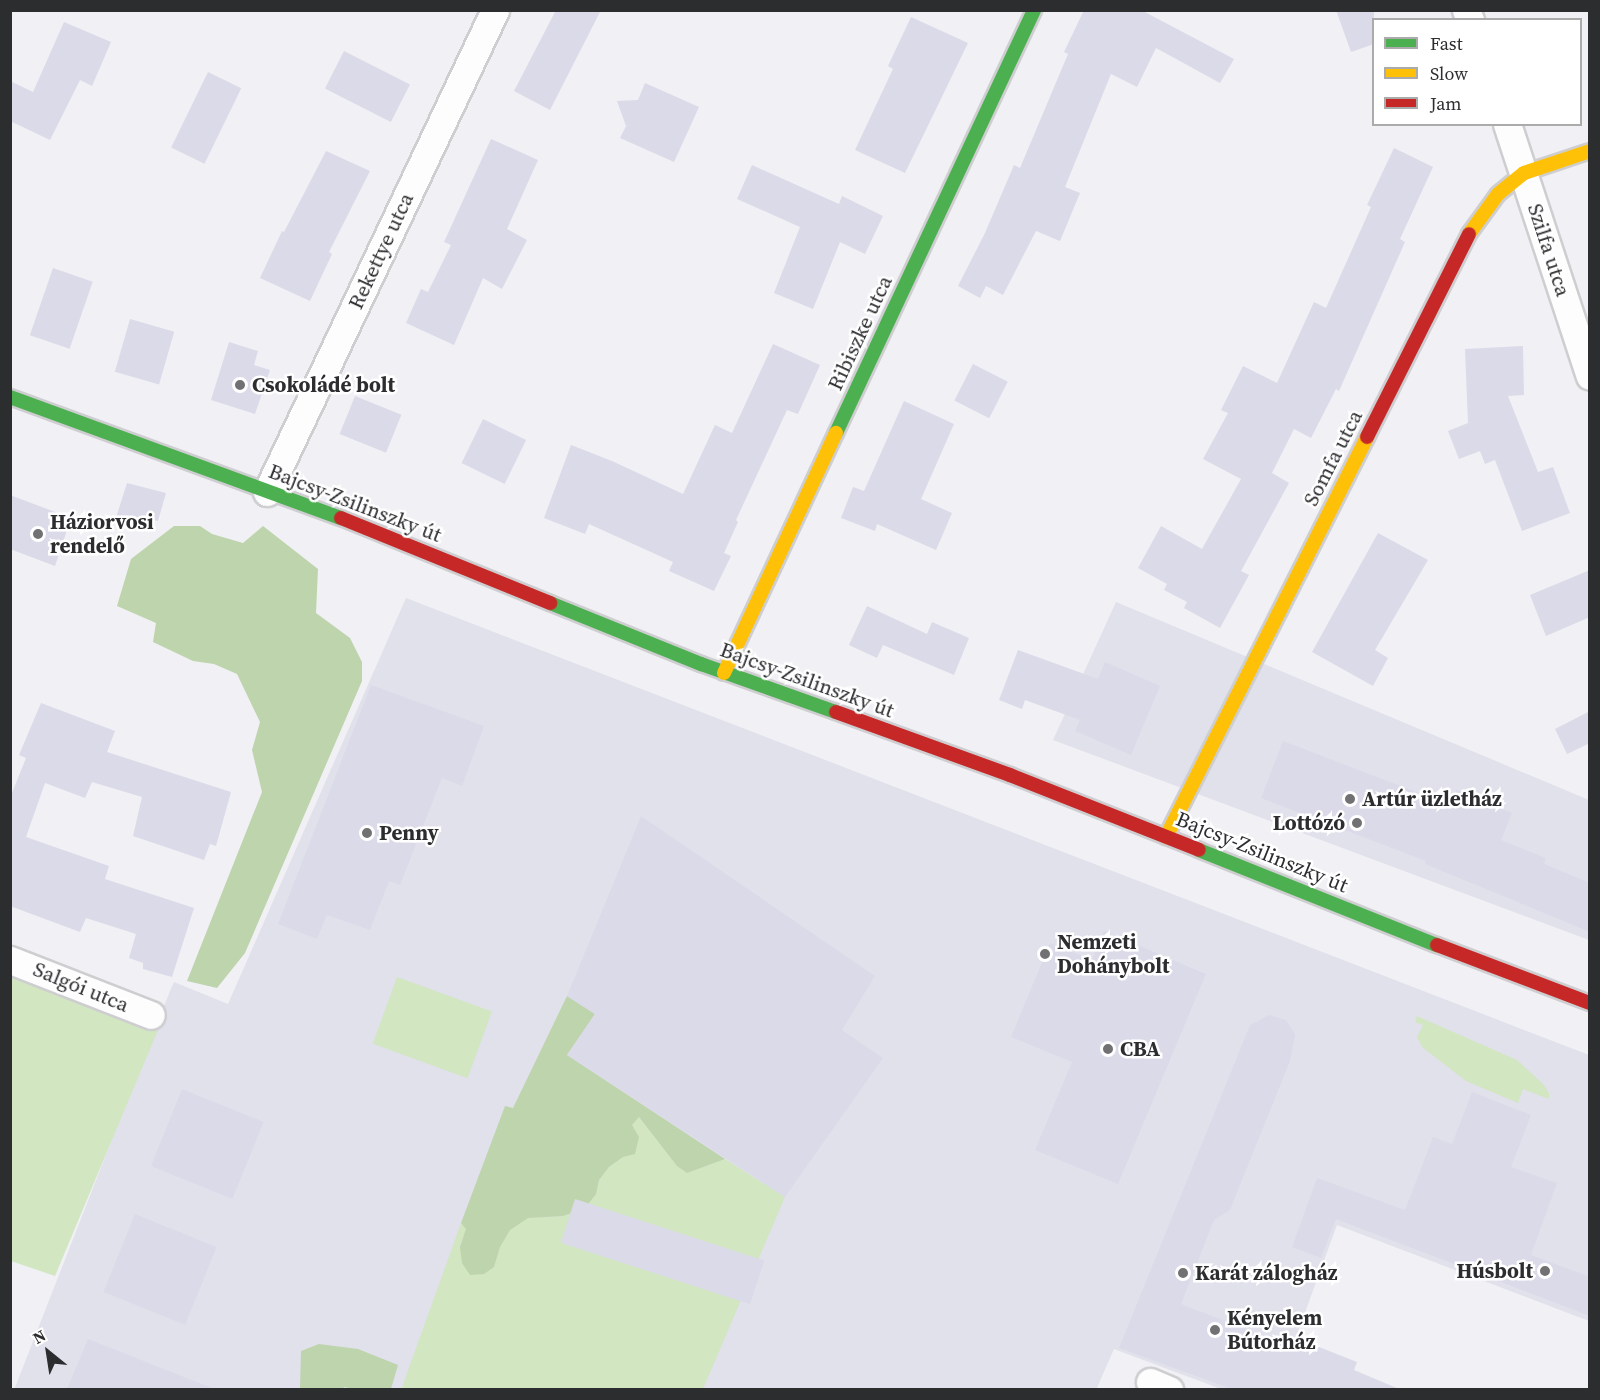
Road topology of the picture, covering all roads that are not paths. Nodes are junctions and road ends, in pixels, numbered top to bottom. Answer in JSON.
{"nodes":[{"id":1,"x":495,"y":10,"type":"edge"},
{"id":2,"x":1034,"y":10,"type":"edge"},
{"id":3,"x":1508,"y":126,"type":"edge"},
{"id":4,"x":1590,"y":151,"type":"edge"},
{"id":5,"x":1524,"y":173,"type":"junction"},
{"id":6,"x":1590,"y":376,"type":"edge"},
{"id":7,"x":10,"y":397,"type":"edge"},
{"id":8,"x":267,"y":492,"type":"junction"},
{"id":9,"x":724,"y":673,"type":"junction"},
{"id":10,"x":1166,"y":837,"type":"junction"},
{"id":11,"x":10,"y":960,"type":"edge"},
{"id":12,"x":1590,"y":1003,"type":"edge"},
{"id":13,"x":151,"y":1015,"type":"dead end"}],
"edges":[{"from":1,"to":8,"type":"street","name":"Rekettye utca"},
{"from":2,"to":9,"type":"main road","name":"Ribiszke utca"},
{"from":3,"to":5,"type":"street","name":"Szilfa utca"},
{"from":4,"to":5,"type":"main road","name":"Somfa utca"},
{"from":5,"to":6,"type":"street","name":"Szilfa utca"},
{"from":5,"to":10,"type":"main road","name":"Somfa utca"},
{"from":7,"to":8,"type":"main road","name":"Bajcsy-Zsilinszky út"},
{"from":8,"to":9,"type":"main road","name":"Bajcsy-Zsilinszky út"},
{"from":9,"to":10,"type":"main road","name":"Bajcsy-Zsilinszky út"},
{"from":10,"to":12,"type":"main road","name":"Bajcsy-Zsilinszky út"},
{"from":11,"to":13,"type":"street","name":"Salgói utca"}]}
